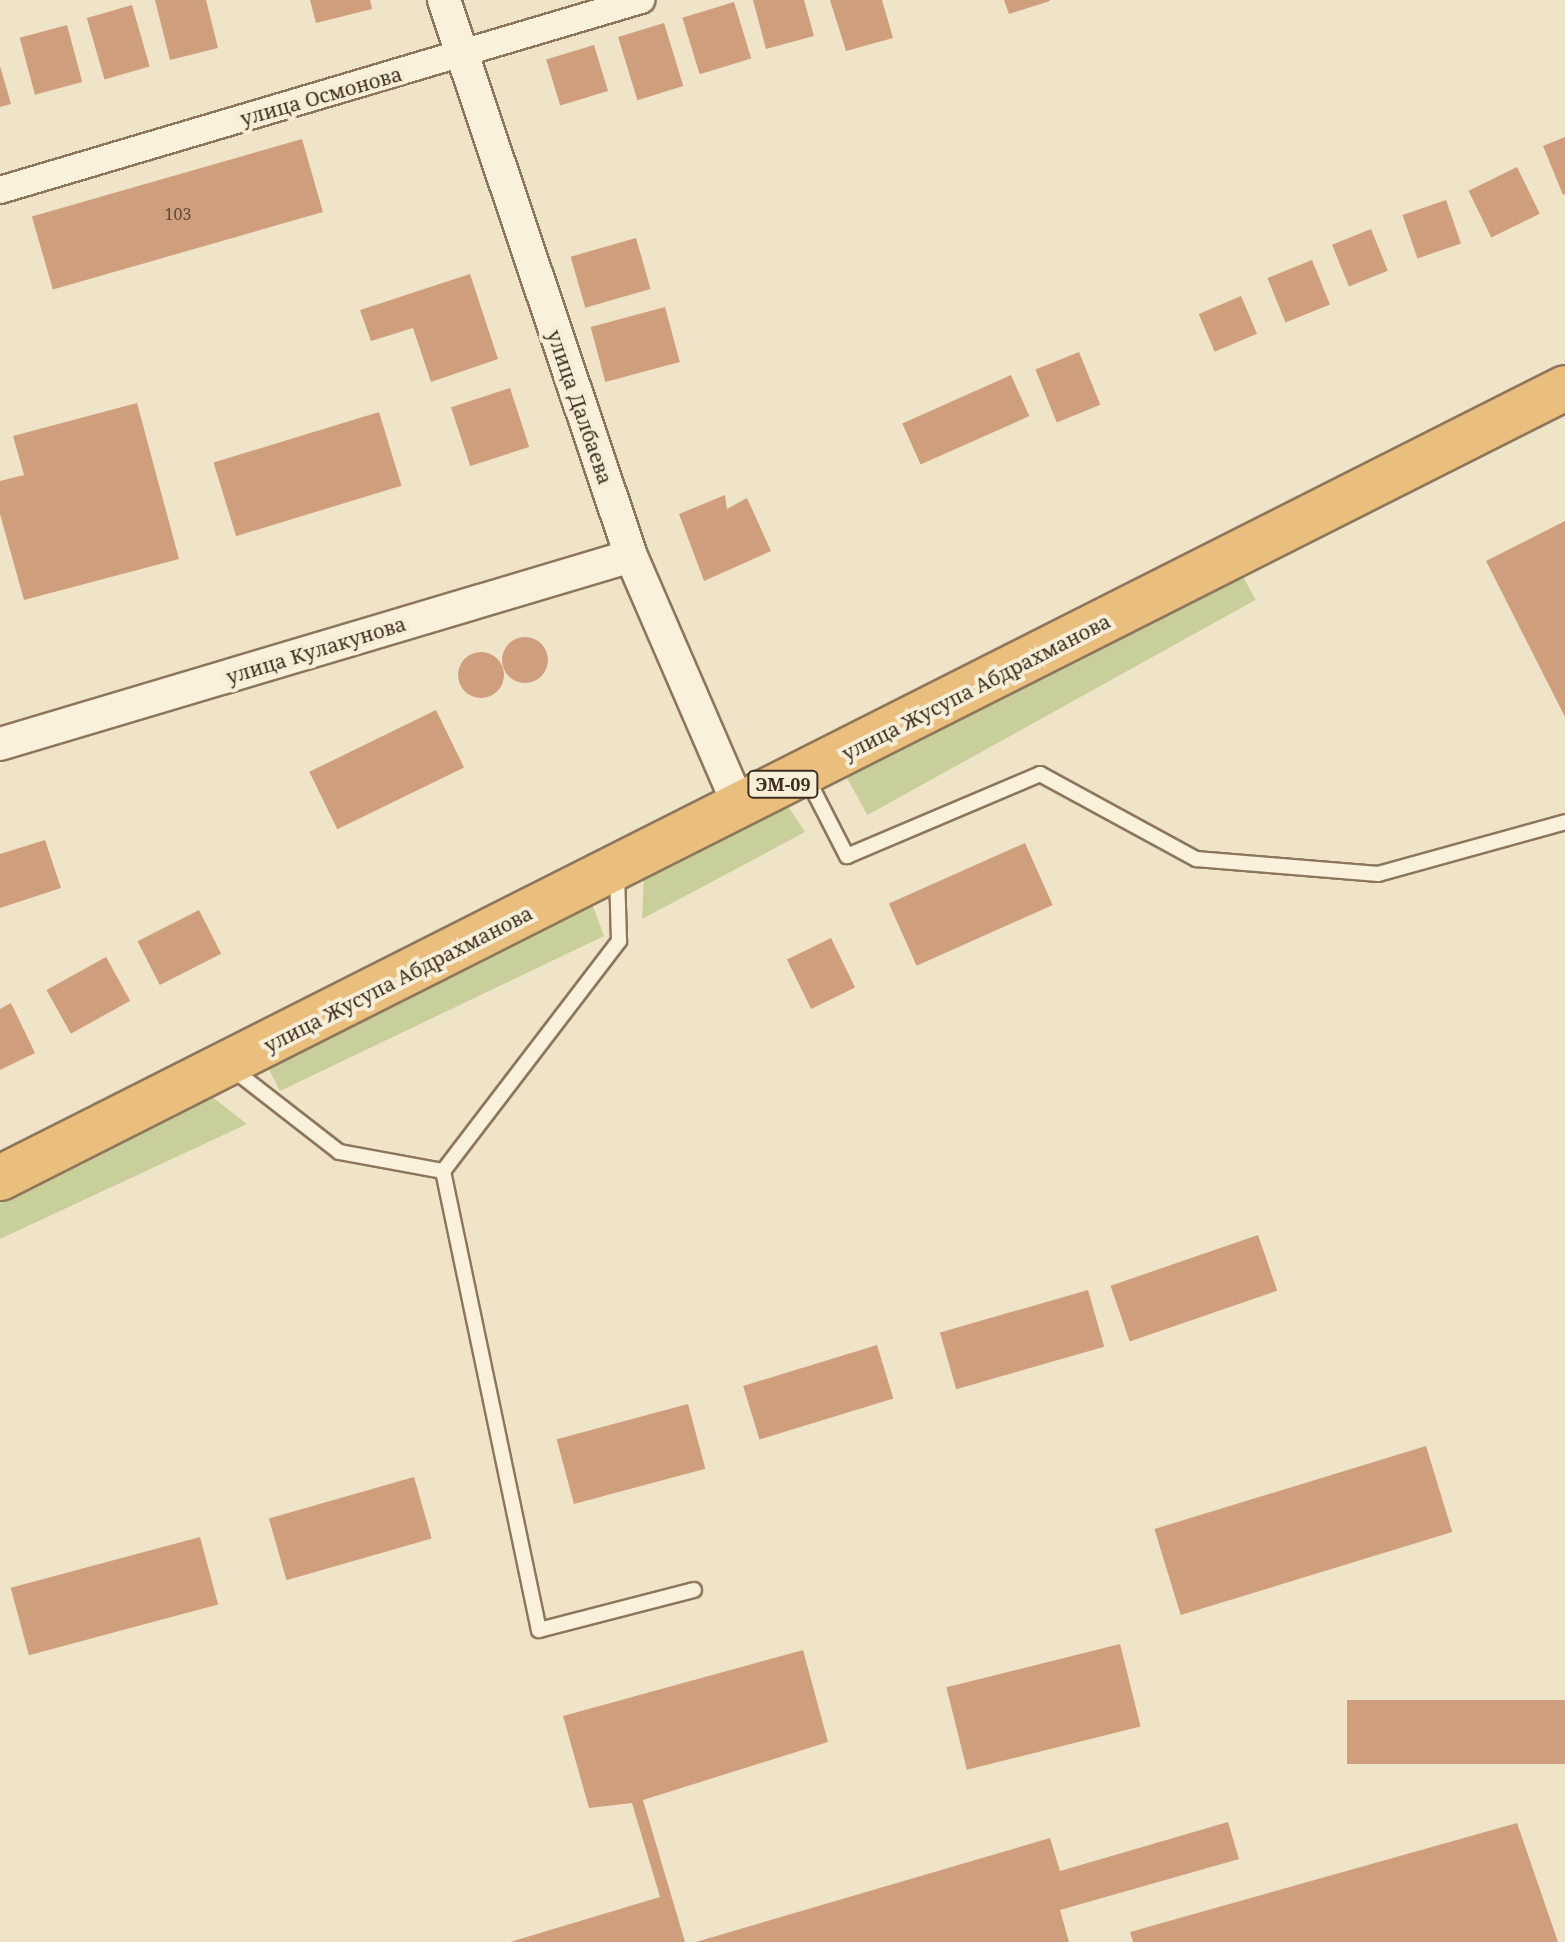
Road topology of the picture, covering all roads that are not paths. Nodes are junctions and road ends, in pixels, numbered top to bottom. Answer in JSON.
{"nodes":[{"id":1,"x":444,"y":0,"type":"edge"},
{"id":2,"x":641,"y":0,"type":"edge"},
{"id":3,"x":459,"y":55,"type":"junction"},
{"id":4,"x":0,"y":190,"type":"edge"},
{"id":5,"x":1565,"y":388,"type":"edge"},
{"id":6,"x":631,"y":556,"type":"junction"},
{"id":7,"x":0,"y":744,"type":"edge"},
{"id":8,"x":804,"y":773,"type":"junction"},
{"id":9,"x":739,"y":806,"type":"junction"},
{"id":10,"x":1565,"y":822,"type":"edge"},
{"id":11,"x":617,"y":869,"type":"junction"},
{"id":12,"x":226,"y":1065,"type":"junction"},
{"id":13,"x":443,"y":1171,"type":"junction"},
{"id":14,"x":0,"y":1178,"type":"edge"},
{"id":15,"x":694,"y":1590,"type":"dead end"}],
"edges":[{"from":1,"to":3,"type":"street","name":"улица Далбаева"},
{"from":2,"to":3,"type":"street","name":"улица Осмонова"},
{"from":3,"to":4,"type":"street","name":"улица Осмонова"},
{"from":3,"to":6,"type":"street","name":"улица Далбаева"},
{"from":5,"to":8,"type":"highway","name":"улица Жусупа Абдрахманова","number":"ЭМ-09"},
{"from":6,"to":7,"type":"street","name":"улица Кулакунова"},
{"from":6,"to":9,"type":"street","name":"улица Далбаева"},
{"from":8,"to":9,"type":"highway","name":"улица Жусупа Абдрахманова","number":"ЭМ-09"},
{"from":8,"to":10,"type":"lane"},
{"from":9,"to":11,"type":"highway","name":"улица Жусупа Абдрахманова","number":"ЭМ-09"},
{"from":11,"to":12,"type":"highway","name":"улица Жусупа Абдрахманова","number":"ЭМ-09"},
{"from":11,"to":13,"type":"lane"},
{"from":12,"to":13,"type":"lane"},
{"from":12,"to":14,"type":"highway","name":"улица Жусупа Абдрахманова","number":"ЭМ-09"},
{"from":13,"to":15,"type":"lane"}]}
